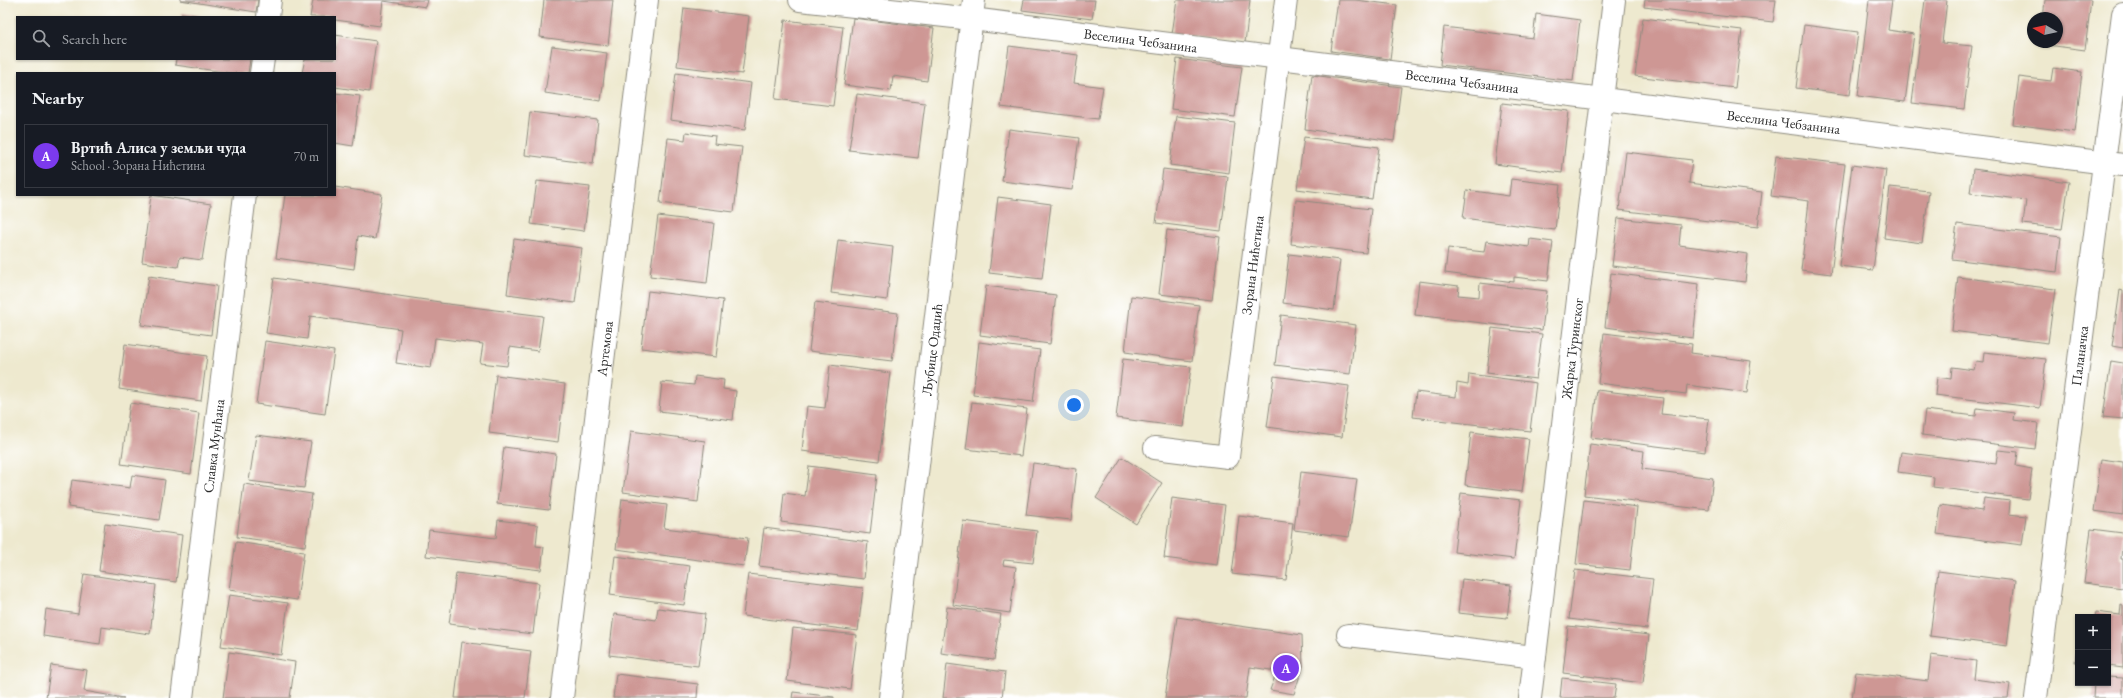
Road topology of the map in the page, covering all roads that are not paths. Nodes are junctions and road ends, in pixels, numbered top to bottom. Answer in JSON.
{"nodes":[{"id":1,"x":270,"y":0,"type":"edge"},
{"id":2,"x":647,"y":0,"type":"edge"},
{"id":3,"x":800,"y":0,"type":"edge"},
{"id":4,"x":1286,"y":0,"type":"edge"},
{"id":5,"x":1614,"y":0,"type":"edge"},
{"id":6,"x":973,"y":10,"type":"edge"},
{"id":7,"x":2123,"y":14,"type":"edge"},
{"id":8,"x":268,"y":16,"type":"edge"},
{"id":9,"x":1279,"y":58,"type":"junction"},
{"id":10,"x":263,"y":60,"type":"edge"},
{"id":11,"x":261,"y":72,"type":"edge"},
{"id":12,"x":1602,"y":100,"type":"junction"},
{"id":13,"x":2114,"y":164,"type":"edge"},
{"id":14,"x":246,"y":196,"type":"edge"},
{"id":15,"x":1155,"y":448,"type":"dead end"},
{"id":16,"x":1348,"y":635,"type":"dead end"},
{"id":17,"x":1535,"y":657,"type":"junction"},
{"id":18,"x":182,"y":698,"type":"edge"},
{"id":19,"x":562,"y":698,"type":"edge"},
{"id":20,"x":890,"y":698,"type":"edge"},
{"id":21,"x":1530,"y":698,"type":"edge"},
{"id":22,"x":2036,"y":698,"type":"edge"}],
"edges":[{"from":1,"to":8,"type":"street"},
{"from":2,"to":19,"type":"street","name":"Артемова"},
{"from":3,"to":6,"type":"street","name":"Веселина Чебзанина"},
{"from":4,"to":9,"type":"street","name":"Зорана Нићетина"},
{"from":5,"to":12,"type":"street","name":"Жарка Туринског"},
{"from":6,"to":9,"type":"street","name":"Веселина Чебзанина"},
{"from":6,"to":20,"type":"street","name":"Љубице Одаџић"},
{"from":7,"to":13,"type":"street","name":"Паланачка"},
{"from":9,"to":12,"type":"street","name":"Веселина Чебзанина"},
{"from":9,"to":15,"type":"street","name":"Зорана Нићетина"},
{"from":10,"to":11,"type":"street"},
{"from":12,"to":13,"type":"street","name":"Веселина Чебзанина"},
{"from":12,"to":17,"type":"street","name":"Жарка Туринског"},
{"from":13,"to":22,"type":"street","name":"Паланачка"},
{"from":14,"to":18,"type":"street","name":"Славка Мунћана"},
{"from":16,"to":17,"type":"street"},
{"from":17,"to":21,"type":"street","name":"Жарка Туринског"}]}
